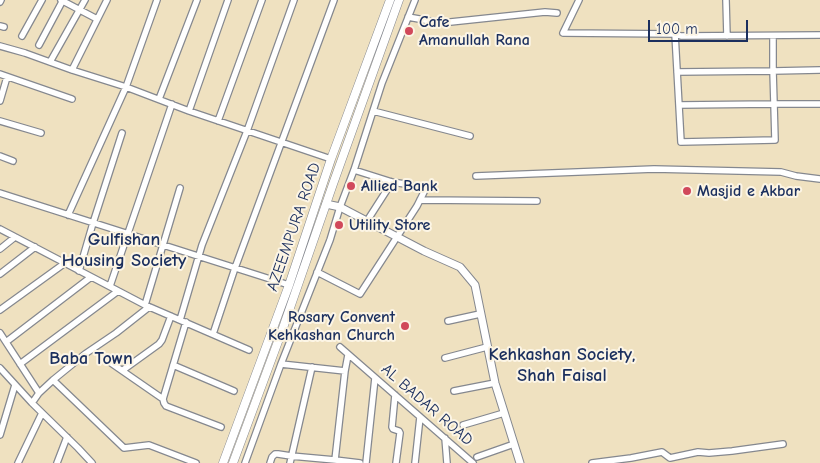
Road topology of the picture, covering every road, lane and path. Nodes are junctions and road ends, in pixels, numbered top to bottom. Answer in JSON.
{"nodes":[{"id":1,"x":42,"y":0,"type":"edge"},
{"id":2,"x":62,"y":0,"type":"edge"},
{"id":3,"x":85,"y":0,"type":"edge"},
{"id":4,"x":106,"y":0,"type":"edge"},
{"id":5,"x":157,"y":0,"type":"edge"},
{"id":6,"x":197,"y":0,"type":"edge"},
{"id":7,"x":228,"y":0,"type":"edge"},
{"id":8,"x":262,"y":0,"type":"edge"},
{"id":9,"x":294,"y":0,"type":"edge"},
{"id":10,"x":334,"y":0,"type":"edge"},
{"id":11,"x":390,"y":0,"type":"edge"},
{"id":12,"x":399,"y":0,"type":"edge"},
{"id":13,"x":415,"y":0,"type":"edge"},
{"id":14,"x":578,"y":0,"type":"edge"},
{"id":15,"x":726,"y":0,"type":"edge"},
{"id":16,"x":80,"y":10,"type":"junction"},
{"id":17,"x":557,"y":13,"type":"dead end"},
{"id":18,"x":408,"y":17,"type":"junction"},
{"id":19,"x":97,"y":19,"type":"junction"},
{"id":20,"x":675,"y":34,"type":"junction"},
{"id":21,"x":820,"y":35,"type":"edge"},
{"id":22,"x":22,"y":36,"type":"dead end"},
{"id":23,"x":728,"y":36,"type":"junction"},
{"id":24,"x":772,"y":36,"type":"junction"},
{"id":25,"x":39,"y":45,"type":"dead end"},
{"id":26,"x":0,"y":46,"type":"edge"},
{"id":27,"x":50,"y":62,"type":"junction"},
{"id":28,"x":72,"y":70,"type":"junction"},
{"id":29,"x":820,"y":70,"type":"edge"},
{"id":30,"x":773,"y":71,"type":"junction"},
{"id":31,"x":677,"y":72,"type":"junction"},
{"id":32,"x":0,"y":74,"type":"edge"},
{"id":33,"x":7,"y":77,"type":"junction"},
{"id":34,"x":126,"y":87,"type":"junction"},
{"id":35,"x":72,"y":99,"type":"dead end"},
{"id":36,"x":160,"y":99,"type":"junction"},
{"id":37,"x":0,"y":101,"type":"edge"},
{"id":38,"x":172,"y":104,"type":"junction"},
{"id":39,"x":774,"y":104,"type":"junction"},
{"id":40,"x":820,"y":104,"type":"edge"},
{"id":41,"x":679,"y":105,"type":"junction"},
{"id":42,"x":188,"y":111,"type":"junction"},
{"id":43,"x":373,"y":111,"type":"junction"},
{"id":44,"x":0,"y":121,"type":"edge"},
{"id":45,"x":218,"y":121,"type":"junction"},
{"id":46,"x":248,"y":131,"type":"junction"},
{"id":47,"x":41,"y":133,"type":"dead end"},
{"id":48,"x":122,"y":134,"type":"dead end"},
{"id":49,"x":470,"y":136,"type":"dead end"},
{"id":50,"x":281,"y":142,"type":"junction"},
{"id":51,"x":0,"y":156,"type":"edge"},
{"id":52,"x":332,"y":159,"type":"junction"},
{"id":53,"x":13,"y":161,"type":"dead end"},
{"id":54,"x":354,"y":170,"type":"junction"},
{"id":55,"x":476,"y":176,"type":"dead end"},
{"id":56,"x":820,"y":178,"type":"edge"},
{"id":57,"x":392,"y":182,"type":"junction"},
{"id":58,"x":180,"y":188,"type":"dead end"},
{"id":59,"x":0,"y":193,"type":"edge"},
{"id":60,"x":420,"y":200,"type":"junction"},
{"id":61,"x":537,"y":201,"type":"dead end"},
{"id":62,"x":326,"y":204,"type":"junction"},
{"id":63,"x":340,"y":207,"type":"junction"},
{"id":64,"x":68,"y":216,"type":"junction"},
{"id":65,"x":367,"y":221,"type":"junction"},
{"id":66,"x":93,"y":223,"type":"junction"},
{"id":67,"x":0,"y":228,"type":"edge"},
{"id":68,"x":127,"y":234,"type":"junction"},
{"id":69,"x":15,"y":236,"type":"junction"},
{"id":70,"x":397,"y":236,"type":"junction"},
{"id":71,"x":163,"y":245,"type":"junction"},
{"id":72,"x":35,"y":247,"type":"junction"},
{"id":73,"x":0,"y":249,"type":"edge"},
{"id":74,"x":199,"y":257,"type":"junction"},
{"id":75,"x":65,"y":263,"type":"junction"},
{"id":76,"x":235,"y":268,"type":"junction"},
{"id":77,"x":79,"y":271,"type":"junction"},
{"id":78,"x":317,"y":272,"type":"junction"},
{"id":79,"x":0,"y":274,"type":"edge"},
{"id":80,"x":91,"y":277,"type":"junction"},
{"id":81,"x":288,"y":285,"type":"junction"},
{"id":82,"x":110,"y":286,"type":"junction"},
{"id":83,"x":118,"y":291,"type":"junction"},
{"id":84,"x":147,"y":306,"type":"junction"},
{"id":85,"x":0,"y":310,"type":"edge"},
{"id":86,"x":480,"y":314,"type":"junction"},
{"id":87,"x":171,"y":316,"type":"junction"},
{"id":88,"x":183,"y":321,"type":"junction"},
{"id":89,"x":448,"y":321,"type":"dead end"},
{"id":90,"x":0,"y":333,"type":"edge"},
{"id":91,"x":213,"y":334,"type":"junction"},
{"id":92,"x":6,"y":342,"type":"junction"},
{"id":93,"x":487,"y":347,"type":"junction"},
{"id":94,"x":340,"y":348,"type":"dead end"},
{"id":95,"x":249,"y":350,"type":"dead end"},
{"id":96,"x":348,"y":355,"type":"junction"},
{"id":97,"x":445,"y":358,"type":"dead end"},
{"id":98,"x":111,"y":363,"type":"dead end"},
{"id":99,"x":20,"y":364,"type":"junction"},
{"id":100,"x":281,"y":364,"type":"junction"},
{"id":101,"x":173,"y":365,"type":"junction"},
{"id":102,"x":312,"y":367,"type":"junction"},
{"id":103,"x":0,"y":368,"type":"edge"},
{"id":104,"x":123,"y":370,"type":"junction"},
{"id":105,"x":345,"y":371,"type":"junction"},
{"id":106,"x":0,"y":378,"type":"edge"},
{"id":107,"x":375,"y":378,"type":"junction"},
{"id":108,"x":53,"y":380,"type":"junction"},
{"id":109,"x":12,"y":382,"type":"junction"},
{"id":110,"x":495,"y":383,"type":"junction"},
{"id":111,"x":234,"y":391,"type":"dead end"},
{"id":112,"x":454,"y":391,"type":"dead end"},
{"id":113,"x":39,"y":393,"type":"junction"},
{"id":114,"x":395,"y":395,"type":"junction"},
{"id":115,"x":163,"y":399,"type":"junction"},
{"id":116,"x":32,"y":402,"type":"junction"},
{"id":117,"x":42,"y":413,"type":"junction"},
{"id":118,"x":504,"y":413,"type":"junction"},
{"id":119,"x":420,"y":417,"type":"junction"},
{"id":120,"x":2,"y":418,"type":"edge"},
{"id":121,"x":463,"y":425,"type":"dead end"},
{"id":122,"x":221,"y":427,"type":"dead end"},
{"id":123,"x":0,"y":435,"type":"edge"},
{"id":124,"x":68,"y":437,"type":"junction"},
{"id":125,"x":444,"y":438,"type":"junction"},
{"id":126,"x":514,"y":444,"type":"junction"},
{"id":127,"x":783,"y":444,"type":"dead end"},
{"id":128,"x":291,"y":456,"type":"junction"},
{"id":129,"x":335,"y":460,"type":"junction"},
{"id":130,"x":473,"y":461,"type":"edge"},
{"id":131,"x":18,"y":463,"type":"edge"},
{"id":132,"x":57,"y":463,"type":"edge"},
{"id":133,"x":92,"y":463,"type":"edge"},
{"id":134,"x":196,"y":463,"type":"edge"},
{"id":135,"x":223,"y":463,"type":"edge"},
{"id":136,"x":233,"y":463,"type":"edge"},
{"id":137,"x":245,"y":463,"type":"edge"},
{"id":138,"x":270,"y":463,"type":"edge"},
{"id":139,"x":290,"y":463,"type":"edge"},
{"id":140,"x":360,"y":463,"type":"edge"},
{"id":141,"x":366,"y":463,"type":"edge"},
{"id":142,"x":396,"y":463,"type":"edge"},
{"id":143,"x":415,"y":463,"type":"edge"},
{"id":144,"x":447,"y":463,"type":"edge"},
{"id":145,"x":520,"y":463,"type":"edge"},
{"id":146,"x":592,"y":463,"type":"edge"}],
"edges":[{"from":1,"to":22,"type":"street"},
{"from":2,"to":16,"type":"street"},
{"from":2,"to":25,"type":"street"},
{"from":3,"to":16,"type":"street"},
{"from":4,"to":19,"type":"street"},
{"from":5,"to":34,"type":"street"},
{"from":6,"to":36,"type":"street"},
{"from":7,"to":42,"type":"street"},
{"from":8,"to":45,"type":"street"},
{"from":9,"to":46,"type":"street"},
{"from":10,"to":50,"type":"street"},
{"from":11,"to":52,"type":"main road","name":"AZEEMPURA ROAD"},
{"from":12,"to":62,"type":"main road","name":"AZEEMPURA ROAD"},
{"from":13,"to":18,"type":"street"},
{"from":14,"to":20,"type":"street"},
{"from":15,"to":23,"type":"street"},
{"from":16,"to":19,"type":"street"},
{"from":16,"to":27,"type":"street"},
{"from":17,"to":18,"type":"street"},
{"from":18,"to":43,"type":"street"},
{"from":19,"to":28,"type":"street"},
{"from":20,"to":23,"type":"street"},
{"from":20,"to":31,"type":"street"},
{"from":21,"to":24,"type":"street"},
{"from":23,"to":24,"type":"street"},
{"from":24,"to":30,"type":"street"},
{"from":26,"to":27,"type":"street"},
{"from":27,"to":28,"type":"street"},
{"from":28,"to":34,"type":"street"},
{"from":29,"to":30,"type":"street"},
{"from":30,"to":31,"type":"street"},
{"from":30,"to":39,"type":"street"},
{"from":31,"to":41,"type":"street"},
{"from":32,"to":33,"type":"street"},
{"from":33,"to":35,"type":"street"},
{"from":33,"to":37,"type":"street"},
{"from":34,"to":36,"type":"street"},
{"from":34,"to":64,"type":"street"},
{"from":36,"to":38,"type":"street"},
{"from":38,"to":42,"type":"street"},
{"from":38,"to":68,"type":"street"},
{"from":39,"to":40,"type":"street"},
{"from":39,"to":41,"type":"street"},
{"from":39,"to":41,"type":"street"},
{"from":42,"to":45,"type":"street"},
{"from":43,"to":49,"type":"street"},
{"from":43,"to":54,"type":"street"},
{"from":44,"to":47,"type":"street"},
{"from":45,"to":46,"type":"street"},
{"from":46,"to":50,"type":"street"},
{"from":46,"to":74,"type":"street"},
{"from":48,"to":66,"type":"street"},
{"from":50,"to":52,"type":"street"},
{"from":50,"to":76,"type":"street"},
{"from":51,"to":53,"type":"street"},
{"from":52,"to":81,"type":"main road","name":"AZEEMPURA ROAD"},
{"from":54,"to":57,"type":"street"},
{"from":54,"to":63,"type":"street"},
{"from":55,"to":56,"type":"street"},
{"from":57,"to":60,"type":"street"},
{"from":57,"to":65,"type":"street"},
{"from":58,"to":71,"type":"street"},
{"from":59,"to":64,"type":"street"},
{"from":60,"to":61,"type":"street"},
{"from":60,"to":70,"type":"street"},
{"from":62,"to":63,"type":"street"},
{"from":62,"to":136,"type":"main road","name":"AZEEMPURA ROAD"},
{"from":63,"to":65,"type":"street"},
{"from":63,"to":78,"type":"street"},
{"from":64,"to":66,"type":"street"},
{"from":65,"to":70,"type":"street"},
{"from":66,"to":68,"type":"street"},
{"from":66,"to":77,"type":"street"},
{"from":67,"to":69,"type":"street"},
{"from":68,"to":71,"type":"street"},
{"from":68,"to":82,"type":"street"},
{"from":69,"to":72,"type":"street"},
{"from":69,"to":73,"type":"street"},
{"from":70,"to":78,"type":"street"},
{"from":70,"to":86,"type":"street"},
{"from":71,"to":74,"type":"street"},
{"from":71,"to":84,"type":"street"},
{"from":72,"to":75,"type":"street"},
{"from":72,"to":79,"type":"street"},
{"from":74,"to":76,"type":"street"},
{"from":74,"to":88,"type":"street"},
{"from":75,"to":77,"type":"street"},
{"from":75,"to":85,"type":"street"},
{"from":76,"to":81,"type":"street"},
{"from":76,"to":91,"type":"street"},
{"from":77,"to":80,"type":"street"},
{"from":78,"to":100,"type":"street"},
{"from":80,"to":82,"type":"street"},
{"from":80,"to":92,"type":"street"},
{"from":81,"to":135,"type":"main road","name":"AZEEMPURA ROAD"},
{"from":82,"to":83,"type":"street"},
{"from":83,"to":84,"type":"street"},
{"from":83,"to":99,"type":"street"},
{"from":84,"to":87,"type":"street"},
{"from":84,"to":108,"type":"street"},
{"from":86,"to":89,"type":"street"},
{"from":86,"to":93,"type":"street"},
{"from":87,"to":88,"type":"street"},
{"from":87,"to":104,"type":"street"},
{"from":88,"to":91,"type":"street"},
{"from":88,"to":101,"type":"street"},
{"from":90,"to":92,"type":"street"},
{"from":91,"to":95,"type":"street"},
{"from":92,"to":99,"type":"street"},
{"from":93,"to":97,"type":"street"},
{"from":93,"to":110,"type":"street"},
{"from":94,"to":96,"type":"street","name":"AL BADAR ROAD"},
{"from":96,"to":105,"type":"street"},
{"from":96,"to":107,"type":"street","name":"AL BADAR ROAD"},
{"from":98,"to":104,"type":"street"},
{"from":99,"to":113,"type":"street"},
{"from":100,"to":102,"type":"street"},
{"from":100,"to":137,"type":"street"},
{"from":101,"to":111,"type":"street"},
{"from":101,"to":115,"type":"street"},
{"from":102,"to":105,"type":"street"},
{"from":102,"to":128,"type":"street"},
{"from":103,"to":109,"type":"street"},
{"from":104,"to":115,"type":"street"},
{"from":105,"to":129,"type":"street"},
{"from":106,"to":109,"type":"street"},
{"from":107,"to":114,"type":"street","name":"AL BADAR ROAD"},
{"from":107,"to":141,"type":"street"},
{"from":108,"to":113,"type":"street"},
{"from":108,"to":134,"type":"street"},
{"from":109,"to":116,"type":"street"},
{"from":109,"to":120,"type":"street"},
{"from":110,"to":112,"type":"street"},
{"from":110,"to":118,"type":"street"},
{"from":113,"to":116,"type":"street"},
{"from":114,"to":119,"type":"street","name":"AL BADAR ROAD"},
{"from":114,"to":142,"type":"street"},
{"from":115,"to":122,"type":"street"},
{"from":116,"to":117,"type":"street"},
{"from":117,"to":124,"type":"street"},
{"from":117,"to":131,"type":"street"},
{"from":118,"to":121,"type":"street"},
{"from":118,"to":126,"type":"street"},
{"from":119,"to":125,"type":"street","name":"AL BADAR ROAD"},
{"from":119,"to":143,"type":"street"},
{"from":120,"to":123,"type":"street"},
{"from":124,"to":132,"type":"street"},
{"from":124,"to":133,"type":"street"},
{"from":125,"to":130,"type":"street","name":"AL BADAR ROAD"},
{"from":125,"to":144,"type":"street"},
{"from":126,"to":130,"type":"street"},
{"from":126,"to":145,"type":"street"},
{"from":127,"to":146,"type":"street"},
{"from":128,"to":129,"type":"street"},
{"from":128,"to":138,"type":"street"},
{"from":128,"to":139,"type":"street"},
{"from":129,"to":140,"type":"street"}]}
